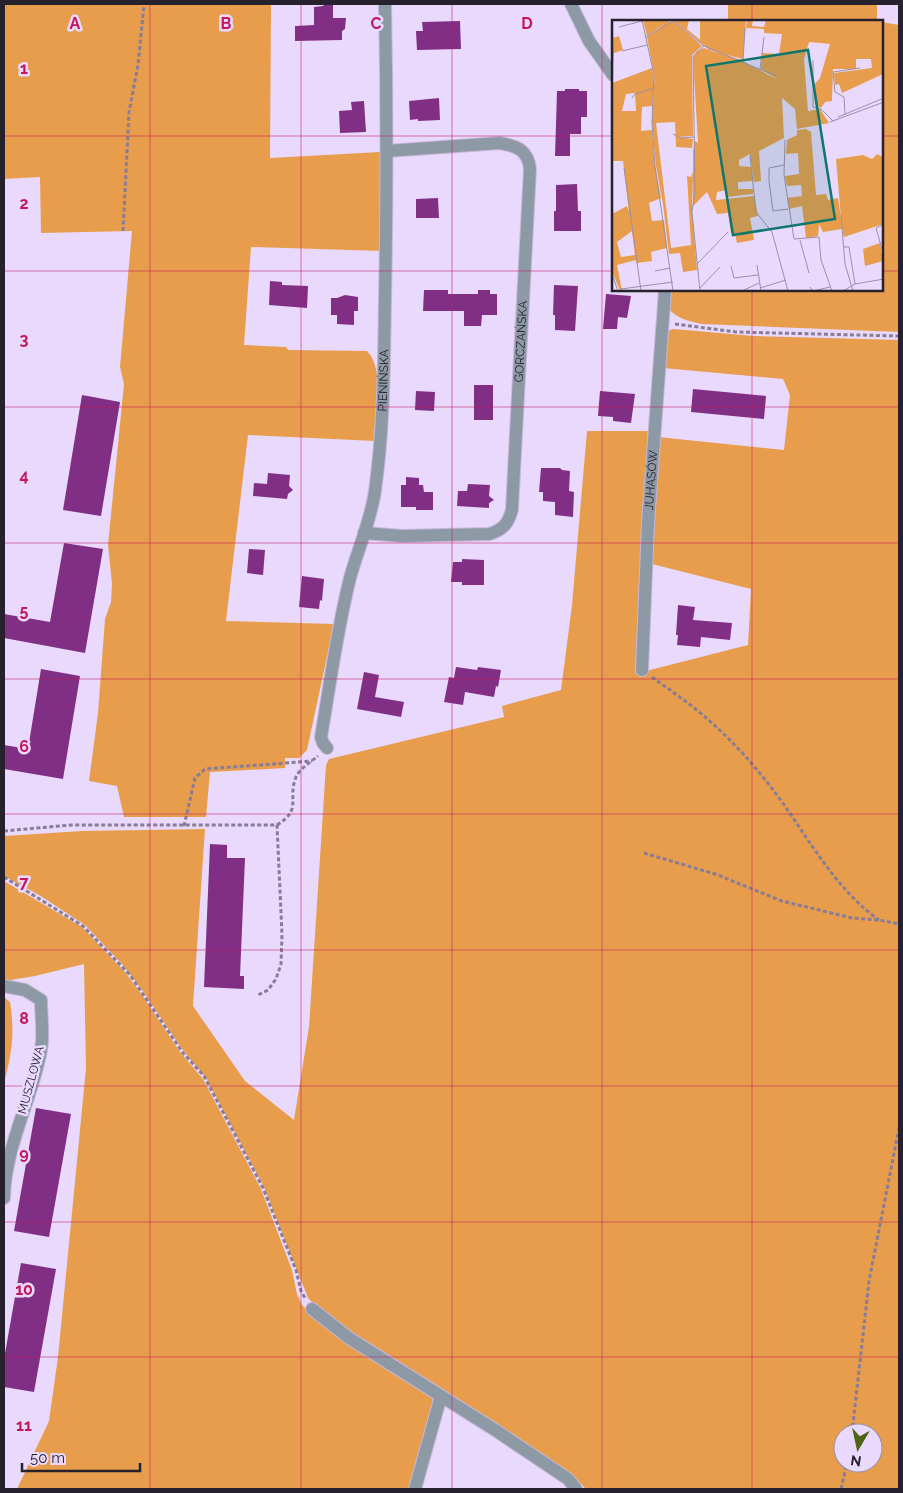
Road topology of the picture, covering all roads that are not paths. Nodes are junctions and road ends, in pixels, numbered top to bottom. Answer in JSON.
{"nodes":[{"id":1,"x":385,"y":4,"type":"edge"},
{"id":2,"x":572,"y":4,"type":"edge"},
{"id":3,"x":612,"y":74,"type":"edge"},
{"id":4,"x":387,"y":151,"type":"junction"},
{"id":5,"x":665,"y":291,"type":"edge"},
{"id":6,"x":364,"y":533,"type":"junction"},
{"id":7,"x":642,"y":670,"type":"road end"},
{"id":8,"x":327,"y":748,"type":"road end"},
{"id":9,"x":4,"y":986,"type":"edge"},
{"id":10,"x":4,"y":1198,"type":"edge"},
{"id":11,"x":312,"y":1309,"type":"road end"},
{"id":12,"x":441,"y":1396,"type":"junction"},
{"id":13,"x":415,"y":1489,"type":"edge"},
{"id":14,"x":576,"y":1489,"type":"edge"}],
"edges":[{"from":1,"to":4,"type":"street","name":"PIENIŃSKA"},
{"from":2,"to":3,"type":"street"},
{"from":4,"to":6,"type":"street","name":"PIENIŃSKA"},
{"from":4,"to":6,"type":"street","name":"GORCZAŃSKA"},
{"from":5,"to":7,"type":"street","name":"JUHASÓW"},
{"from":6,"to":8,"type":"street","name":"PIENIŃSKA"},
{"from":9,"to":10,"type":"street","name":"MUSZLOWA"},
{"from":11,"to":12,"type":"street"},
{"from":12,"to":13,"type":"street"},
{"from":12,"to":14,"type":"street"}]}
